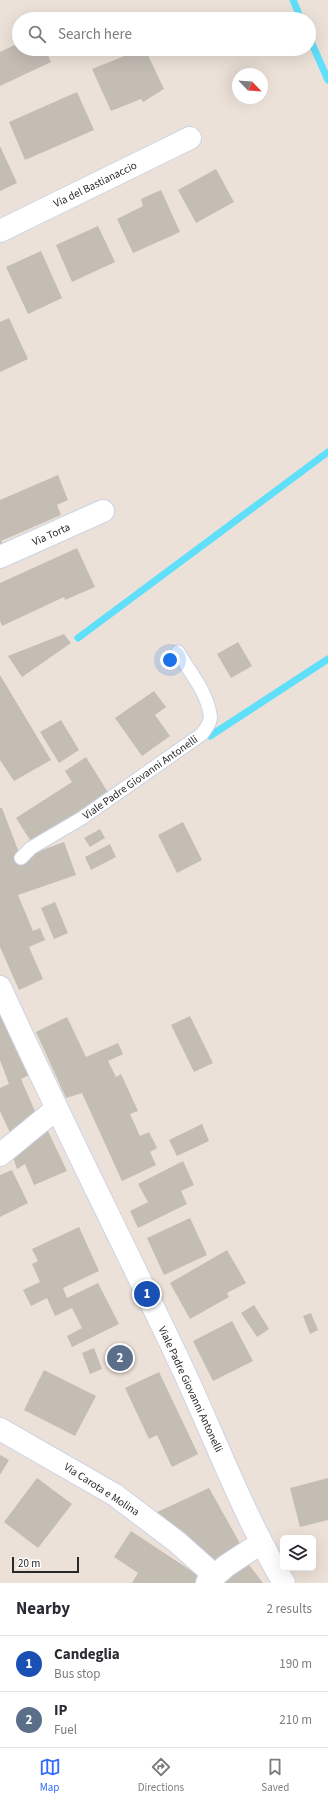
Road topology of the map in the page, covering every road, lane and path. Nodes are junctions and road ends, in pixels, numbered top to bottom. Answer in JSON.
{"nodes":[{"id":1,"x":190,"y":138,"type":"dead end"},
{"id":2,"x":0,"y":231,"type":"edge"},
{"id":3,"x":103,"y":511,"type":"dead end"},
{"id":4,"x":0,"y":557,"type":"edge"},
{"id":5,"x":178,"y":652,"type":"dead end"},
{"id":6,"x":21,"y":858,"type":"dead end"},
{"id":7,"x":0,"y":987,"type":"edge"},
{"id":8,"x":56,"y":1109,"type":"junction"},
{"id":9,"x":0,"y":1155,"type":"edge"},
{"id":10,"x":0,"y":1429,"type":"edge"},
{"id":11,"x":260,"y":1543,"type":"junction"},
{"id":12,"x":211,"y":1579,"type":"edge"},
{"id":13,"x":284,"y":1583,"type":"edge"}],
"edges":[{"from":1,"to":2,"type":"street","name":"Via del Bastianaccio"},
{"from":3,"to":4,"type":"street","name":"Via Torta"},
{"from":5,"to":6,"type":"lane","name":"Viale Padre Giovanni Antonelli"},
{"from":7,"to":8,"type":"street","name":"Viale Padre Giovanni Antonelli"},
{"from":8,"to":9,"type":"street"},
{"from":8,"to":11,"type":"street","name":"Viale Padre Giovanni Antonelli"},
{"from":10,"to":12,"type":"street","name":"Via Carota e Molina"},
{"from":11,"to":12,"type":"street","name":"Via Carota e Molina"},
{"from":11,"to":13,"type":"street","name":"Viale Padre Giovanni Antonelli"}]}
